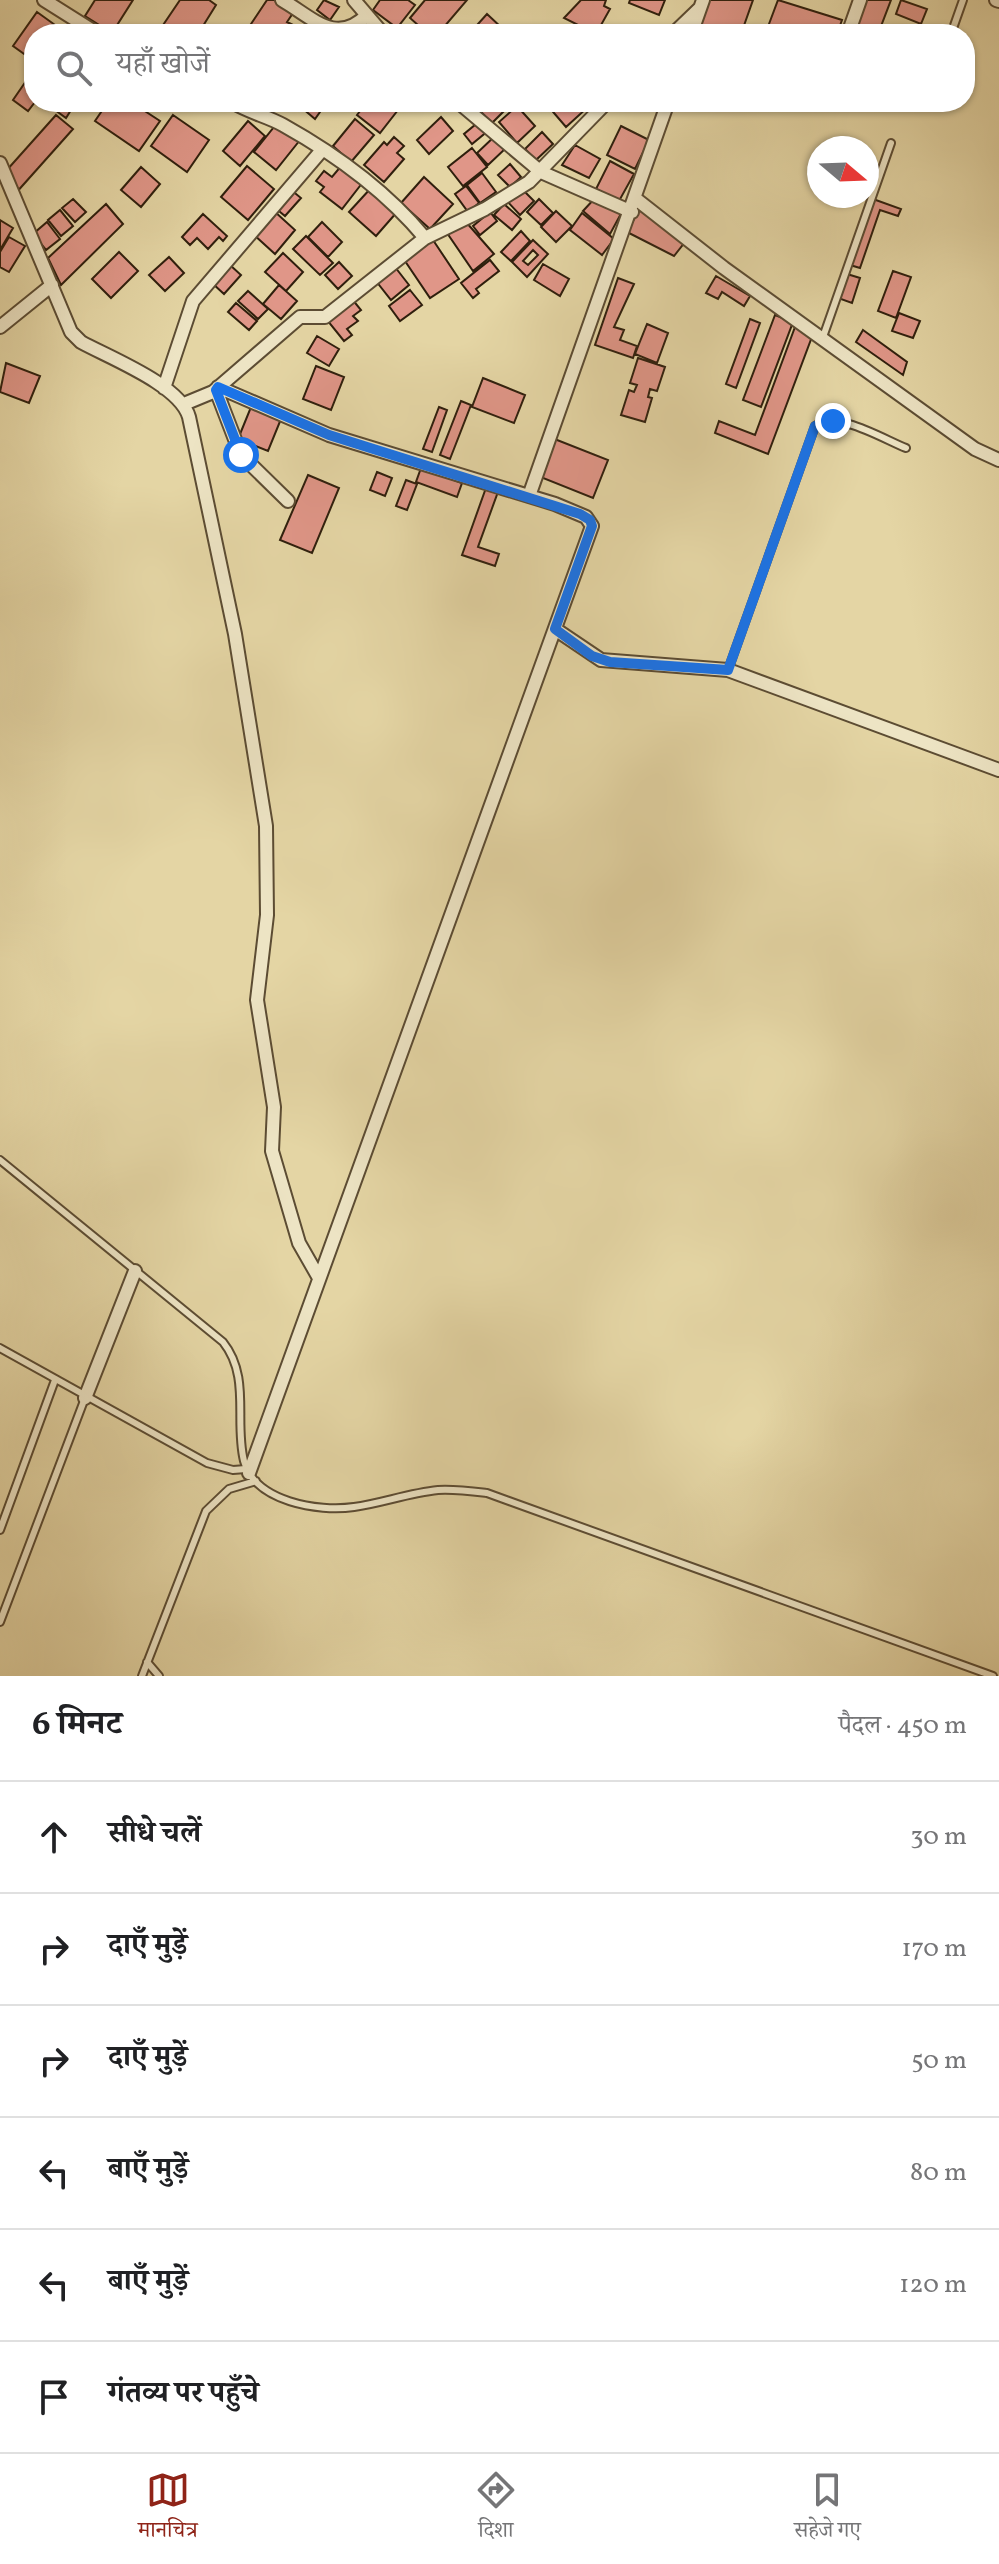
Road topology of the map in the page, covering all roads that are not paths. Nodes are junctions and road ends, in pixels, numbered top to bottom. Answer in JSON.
{"nodes":[{"id":1,"x":44,"y":0,"type":"edge"},
{"id":2,"x":282,"y":0,"type":"edge"},
{"id":3,"x":354,"y":0,"type":"edge"},
{"id":4,"x":860,"y":0,"type":"edge"},
{"id":5,"x":963,"y":0,"type":"edge"},
{"id":6,"x":701,"y":4,"type":"edge"},
{"id":7,"x":367,"y":15,"type":"junction"},
{"id":8,"x":82,"y":24,"type":"edge"},
{"id":9,"x":325,"y":24,"type":"edge"},
{"id":10,"x":356,"y":24,"type":"edge"},
{"id":11,"x":375,"y":24,"type":"edge"},
{"id":12,"x":682,"y":24,"type":"edge"},
{"id":13,"x":694,"y":24,"type":"edge"},
{"id":14,"x":852,"y":24,"type":"edge"},
{"id":15,"x":955,"y":24,"type":"edge"},
{"id":16,"x":248,"y":112,"type":"edge"},
{"id":17,"x":470,"y":112,"type":"edge"},
{"id":18,"x":598,"y":112,"type":"edge"},
{"id":19,"x":665,"y":112,"type":"edge"},
{"id":20,"x":891,"y":143,"type":"dead end"},
{"id":21,"x":322,"y":150,"type":"junction"},
{"id":22,"x":0,"y":163,"type":"edge"},
{"id":23,"x":541,"y":172,"type":"junction"},
{"id":24,"x":634,"y":206,"type":"junction"},
{"id":25,"x":425,"y":238,"type":"junction"},
{"id":26,"x":52,"y":285,"type":"junction"},
{"id":27,"x":0,"y":327,"type":"edge"},
{"id":28,"x":823,"y":337,"type":"junction"},
{"id":29,"x":164,"y":388,"type":"junction"},
{"id":30,"x":217,"y":388,"type":"junction"},
{"id":31,"x":184,"y":404,"type":"junction"},
{"id":32,"x":906,"y":448,"type":"dead end"},
{"id":33,"x":999,"y":460,"type":"edge"},
{"id":34,"x":529,"y":496,"type":"junction"},
{"id":35,"x":288,"y":501,"type":"dead end"},
{"id":36,"x":555,"y":629,"type":"junction"},
{"id":37,"x":728,"y":670,"type":"junction"},
{"id":38,"x":999,"y":770,"type":"edge"},
{"id":39,"x":0,"y":1160,"type":"edge"},
{"id":40,"x":135,"y":1271,"type":"junction"},
{"id":41,"x":319,"y":1278,"type":"junction"},
{"id":42,"x":0,"y":1348,"type":"edge"},
{"id":43,"x":55,"y":1380,"type":"junction"},
{"id":44,"x":85,"y":1398,"type":"junction"},
{"id":45,"x":250,"y":1474,"type":"junction"},
{"id":46,"x":0,"y":1530,"type":"edge"},
{"id":47,"x":0,"y":1622,"type":"edge"},
{"id":48,"x":147,"y":1662,"type":"junction"},
{"id":49,"x":142,"y":1676,"type":"edge"},
{"id":50,"x":159,"y":1676,"type":"edge"},
{"id":51,"x":993,"y":1676,"type":"edge"}],
"edges":[{"from":1,"to":8,"type":"street"},
{"from":2,"to":9,"type":"street"},
{"from":3,"to":7,"type":"street"},
{"from":4,"to":14,"type":"street"},
{"from":5,"to":15,"type":"lane"},
{"from":6,"to":12,"type":"street"},
{"from":6,"to":13,"type":"street"},
{"from":7,"to":10,"type":"street"},
{"from":7,"to":11,"type":"street"},
{"from":16,"to":21,"type":"street"},
{"from":17,"to":23,"type":"street"},
{"from":18,"to":23,"type":"street"},
{"from":19,"to":24,"type":"street"},
{"from":20,"to":28,"type":"lane"},
{"from":21,"to":25,"type":"street"},
{"from":21,"to":29,"type":"street"},
{"from":22,"to":26,"type":"street"},
{"from":23,"to":24,"type":"street"},
{"from":23,"to":25,"type":"street"},
{"from":24,"to":28,"type":"street"},
{"from":24,"to":34,"type":"street"},
{"from":25,"to":30,"type":"street"},
{"from":26,"to":27,"type":"street"},
{"from":26,"to":29,"type":"street"},
{"from":28,"to":33,"type":"street"},
{"from":29,"to":31,"type":"street"},
{"from":30,"to":31,"type":"street"},
{"from":30,"to":34,"type":"street"},
{"from":30,"to":35,"type":"street"},
{"from":31,"to":41,"type":"street"},
{"from":32,"to":37,"type":"lane"},
{"from":34,"to":36,"type":"street"},
{"from":36,"to":37,"type":"street"},
{"from":36,"to":41,"type":"street"},
{"from":37,"to":38,"type":"street"},
{"from":39,"to":40,"type":"lane"},
{"from":40,"to":44,"type":"street"},
{"from":40,"to":45,"type":"lane"},
{"from":41,"to":45,"type":"street"},
{"from":42,"to":43,"type":"lane"},
{"from":43,"to":44,"type":"lane"},
{"from":43,"to":46,"type":"lane"},
{"from":44,"to":45,"type":"lane"},
{"from":44,"to":47,"type":"lane"},
{"from":45,"to":48,"type":"lane"},
{"from":45,"to":51,"type":"lane"},
{"from":48,"to":49,"type":"lane"},
{"from":48,"to":50,"type":"lane"}]}
